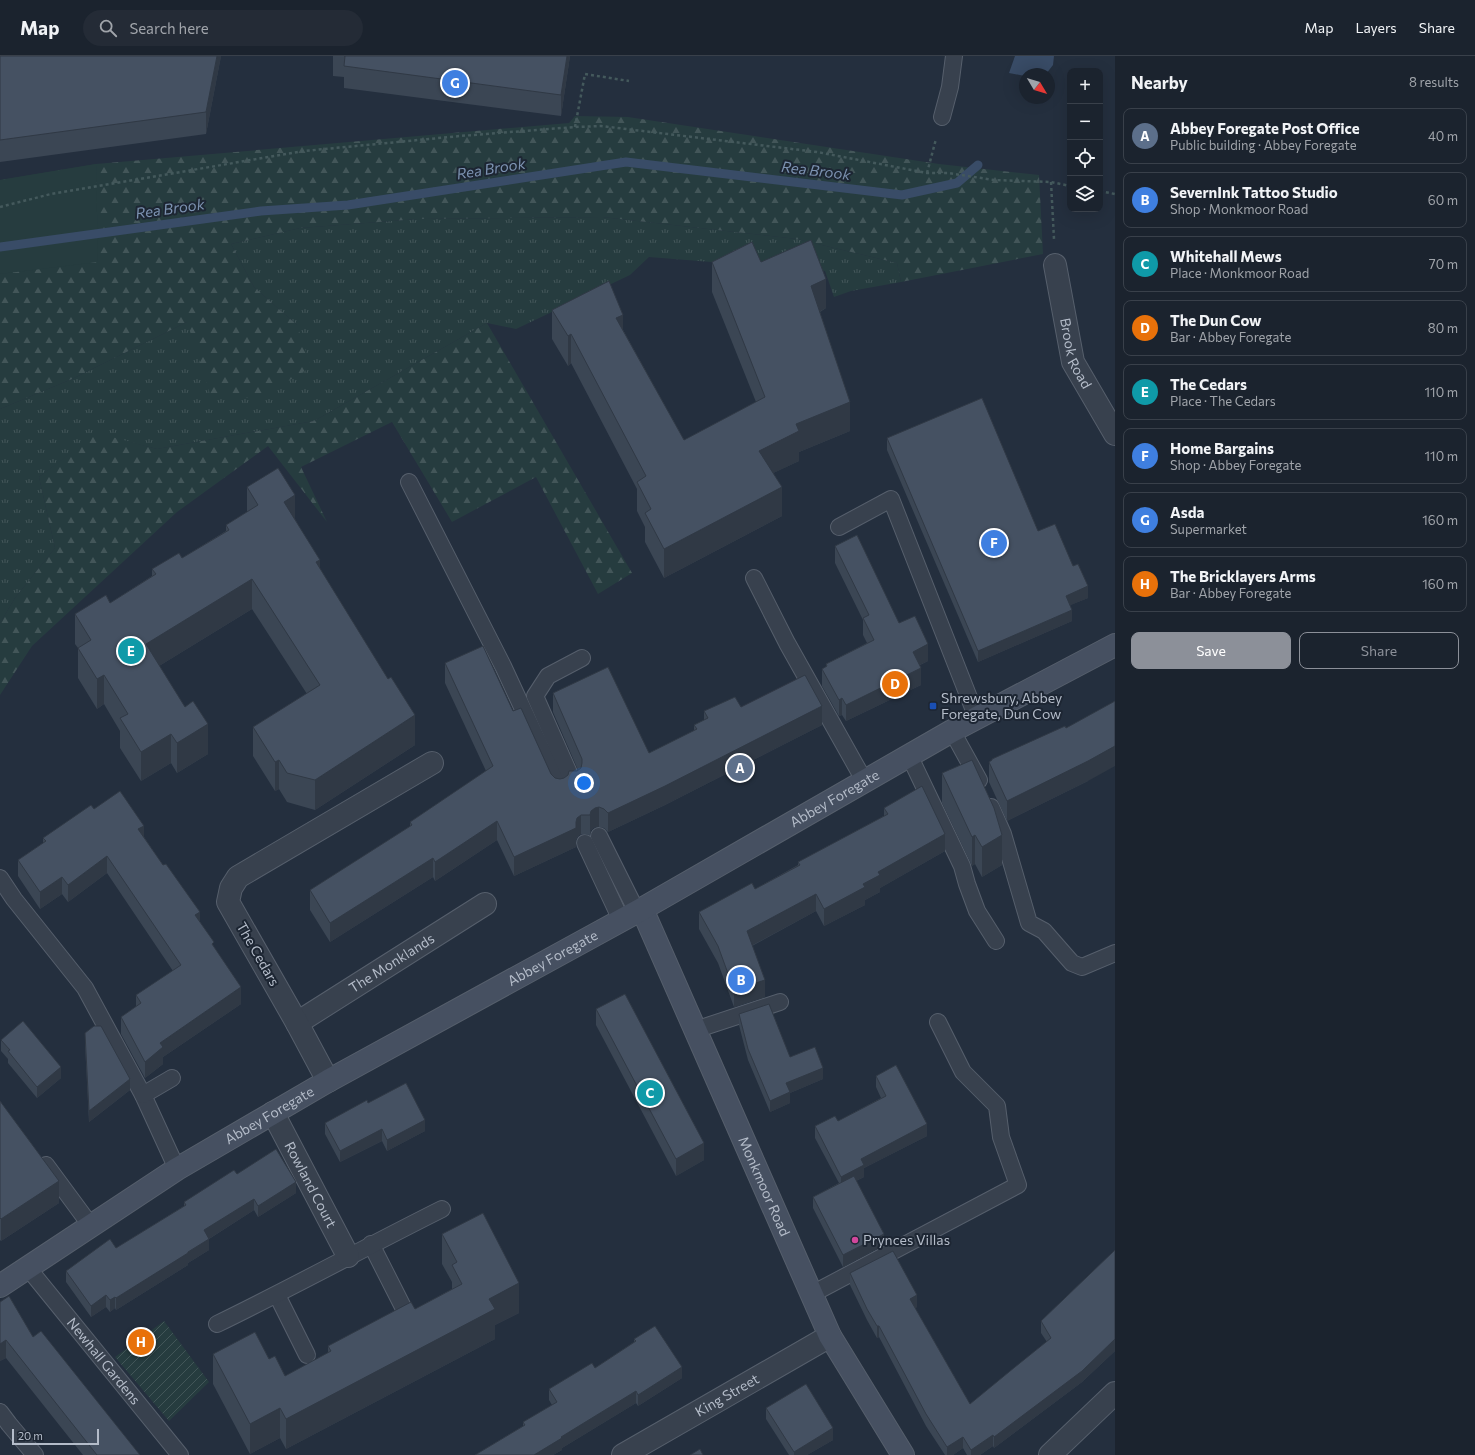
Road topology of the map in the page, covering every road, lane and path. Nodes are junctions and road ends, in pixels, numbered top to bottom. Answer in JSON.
{"nodes":[{"id":1,"x":954,"y":56,"type":"edge"},
{"id":2,"x":629,"y":81,"type":"dead end"},
{"id":3,"x":942,"y":117,"type":"joint"},
{"id":4,"x":575,"y":126,"type":"junction"},
{"id":5,"x":927,"y":173,"type":"junction"},
{"id":6,"x":1051,"y":182,"type":"junction"},
{"id":7,"x":1067,"y":185,"type":"edge"},
{"id":8,"x":1103,"y":192,"type":"edge"},
{"id":9,"x":1115,"y":194,"type":"edge"},
{"id":10,"x":0,"y":207,"type":"edge"},
{"id":11,"x":1055,"y":265,"type":"joint"},
{"id":12,"x":1115,"y":434,"type":"edge"},
{"id":13,"x":409,"y":482,"type":"dead end"},
{"id":14,"x":839,"y":527,"type":"dead end"},
{"id":15,"x":754,"y":578,"type":"dead end"},
{"id":16,"x":1115,"y":645,"type":"edge"},
{"id":17,"x":582,"y":658,"type":"dead end"},
{"id":18,"x":977,"y":718,"type":"junction"},
{"id":19,"x":952,"y":730,"type":"junction"},
{"id":20,"x":909,"y":756,"type":"junction"},
{"id":21,"x":432,"y":763,"type":"dead end"},
{"id":22,"x":865,"y":782,"type":"junction"},
{"id":23,"x":592,"y":839,"type":"dead end"},
{"id":24,"x":0,"y":878,"type":"edge"},
{"id":25,"x":485,"y":904,"type":"dead end"},
{"id":26,"x":634,"y":913,"type":"junction"},
{"id":27,"x":996,"y":941,"type":"dead end"},
{"id":28,"x":1115,"y":953,"type":"edge"},
{"id":29,"x":780,"y":1002,"type":"dead end"},
{"id":30,"x":938,"y":1022,"type":"dead end"},
{"id":31,"x":297,"y":1023,"type":"junction"},
{"id":32,"x":695,"y":1030,"type":"junction"},
{"id":33,"x":172,"y":1078,"type":"dead end"},
{"id":34,"x":328,"y":1081,"type":"junction"},
{"id":35,"x":143,"y":1095,"type":"junction"},
{"id":36,"x":273,"y":1113,"type":"junction"},
{"id":37,"x":39,"y":1156,"type":"edge"},
{"id":38,"x":177,"y":1168,"type":"junction"},
{"id":39,"x":442,"y":1209,"type":"dead end"},
{"id":40,"x":91,"y":1226,"type":"junction"},
{"id":41,"x":371,"y":1244,"type":"junction"},
{"id":42,"x":348,"y":1256,"type":"junction"},
{"id":43,"x":28,"y":1268,"type":"junction"},
{"id":44,"x":0,"y":1286,"type":"edge"},
{"id":45,"x":812,"y":1294,"type":"junction"},
{"id":46,"x":277,"y":1295,"type":"junction"},
{"id":47,"x":403,"y":1307,"type":"edge"},
{"id":48,"x":217,"y":1324,"type":"dead end"},
{"id":49,"x":830,"y":1336,"type":"junction"},
{"id":50,"x":307,"y":1355,"type":"dead end"},
{"id":51,"x":1115,"y":1393,"type":"edge"},
{"id":52,"x":0,"y":1412,"type":"edge"},
{"id":53,"x":35,"y":1455,"type":"edge"},
{"id":54,"x":180,"y":1455,"type":"edge"},
{"id":55,"x":623,"y":1455,"type":"edge"},
{"id":56,"x":903,"y":1455,"type":"edge"},
{"id":57,"x":1050,"y":1455,"type":"edge"}],
"edges":[{"from":1,"to":3,"type":"lane"},
{"from":2,"to":4,"type":"path"},
{"from":3,"to":5,"type":"path"},
{"from":4,"to":5,"type":"path"},
{"from":4,"to":10,"type":"path"},
{"from":5,"to":6,"type":"path"},
{"from":6,"to":7,"type":"path"},
{"from":6,"to":11,"type":"path"},
{"from":8,"to":9,"type":"path"},
{"from":11,"to":12,"type":"street","name":"Brook Road"},
{"from":13,"to":17,"type":"lane"},
{"from":14,"to":18,"type":"lane"},
{"from":15,"to":22,"type":"lane"},
{"from":16,"to":18,"type":"street","name":"Abbey Foregate"},
{"from":18,"to":19,"type":"street","name":"Abbey Foregate"},
{"from":19,"to":20,"type":"street","name":"Abbey Foregate"},
{"from":19,"to":28,"type":"lane"},
{"from":20,"to":22,"type":"street","name":"Abbey Foregate"},
{"from":20,"to":27,"type":"lane"},
{"from":21,"to":31,"type":"street","name":"The Cedars"},
{"from":22,"to":26,"type":"street","name":"Abbey Foregate"},
{"from":23,"to":26,"type":"lane"},
{"from":24,"to":35,"type":"lane"},
{"from":25,"to":31,"type":"street","name":"The Monklands"},
{"from":26,"to":32,"type":"street","name":"Monkmoor Road"},
{"from":26,"to":34,"type":"street","name":"Abbey Foregate"},
{"from":29,"to":32,"type":"lane"},
{"from":30,"to":45,"type":"lane"},
{"from":31,"to":34,"type":"street","name":"The Cedars"},
{"from":32,"to":45,"type":"street","name":"Monkmoor Road"},
{"from":33,"to":35,"type":"lane"},
{"from":34,"to":36,"type":"street","name":"Abbey Foregate"},
{"from":35,"to":38,"type":"lane"},
{"from":36,"to":38,"type":"street","name":"Abbey Foregate"},
{"from":36,"to":42,"type":"street","name":"Rowland Court"},
{"from":37,"to":40,"type":"lane"},
{"from":38,"to":40,"type":"street","name":"Abbey Foregate"},
{"from":39,"to":41,"type":"lane"},
{"from":40,"to":43,"type":"street","name":"Abbey Foregate"},
{"from":41,"to":42,"type":"lane"},
{"from":41,"to":47,"type":"lane"},
{"from":42,"to":46,"type":"lane"},
{"from":43,"to":44,"type":"street","name":"Abbey Foregate"},
{"from":43,"to":54,"type":"lane","name":"Newhall Gardens"},
{"from":45,"to":49,"type":"street","name":"Monkmoor Road"},
{"from":46,"to":48,"type":"lane"},
{"from":46,"to":50,"type":"lane"},
{"from":49,"to":55,"type":"street","name":"King Street"},
{"from":49,"to":56,"type":"street","name":"Monkmoor Road"},
{"from":51,"to":57,"type":"street"},
{"from":52,"to":53,"type":"lane"}]}
